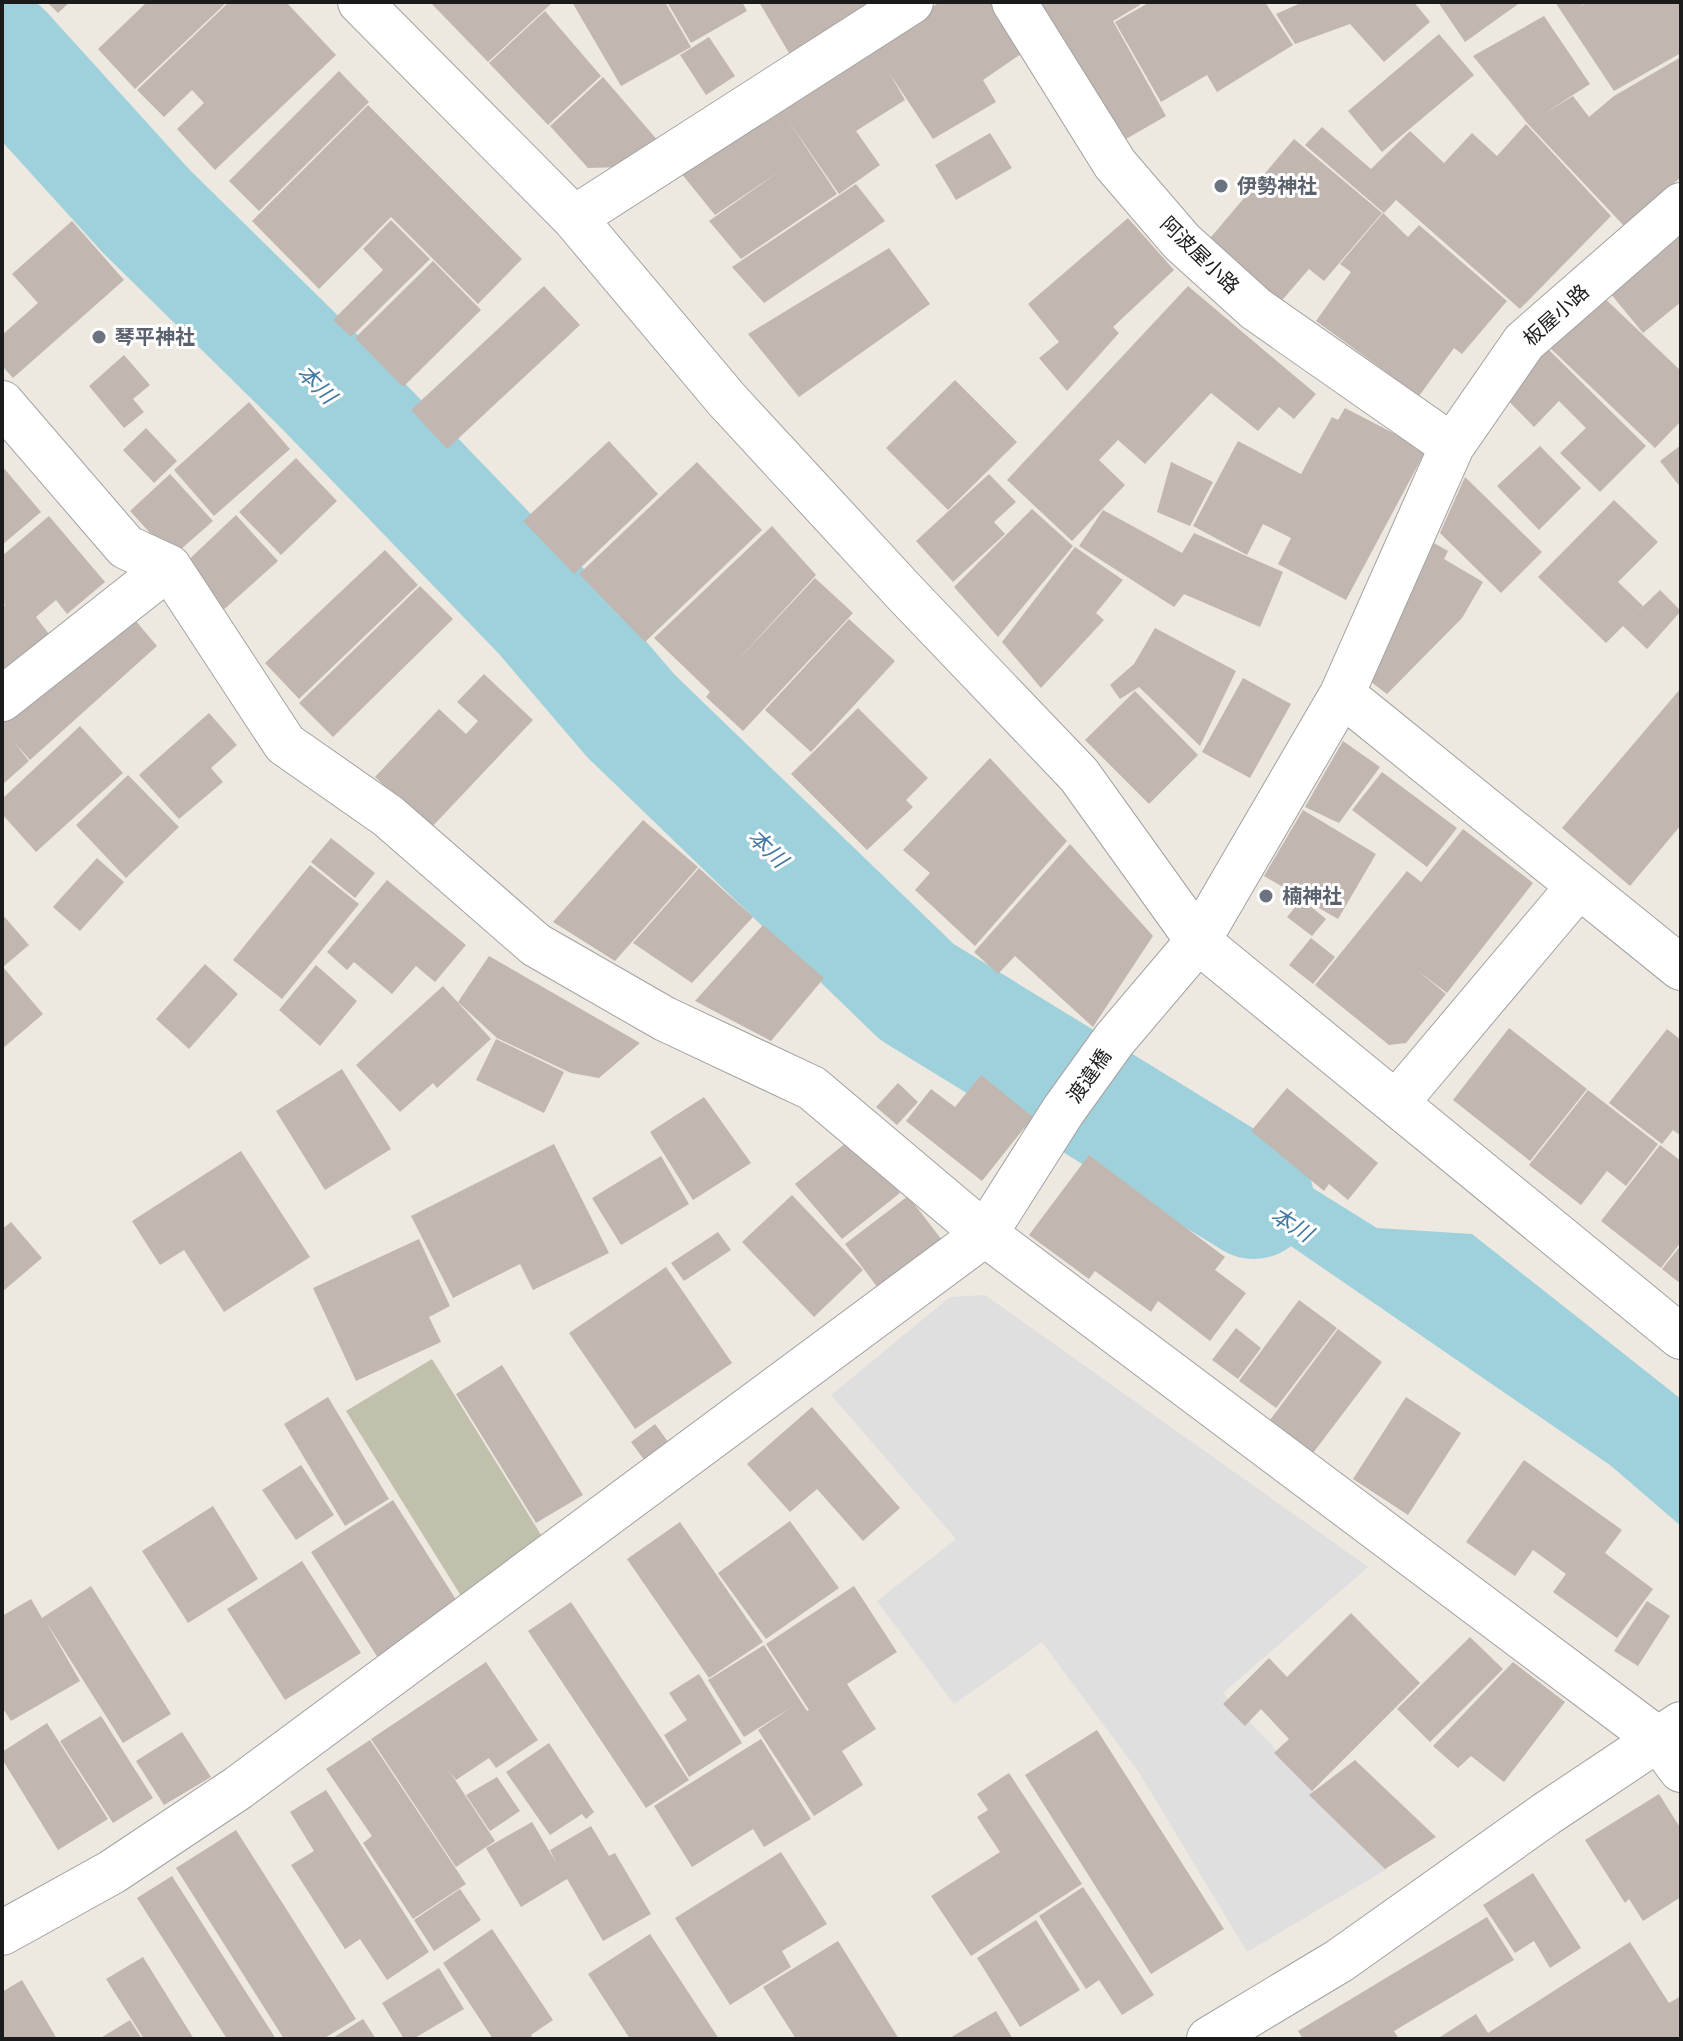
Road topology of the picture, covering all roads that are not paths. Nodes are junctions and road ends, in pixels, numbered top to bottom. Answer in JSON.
{"nodes":[{"id":1,"x":360,"y":2,"type":"edge"},
{"id":2,"x":911,"y":2,"type":"edge"},
{"id":3,"x":1014,"y":2,"type":"edge"},
{"id":4,"x":1681,"y":205,"type":"edge"},
{"id":5,"x":574,"y":218,"type":"junction"},
{"id":6,"x":2,"y":403,"type":"edge"},
{"id":7,"x":1452,"y":446,"type":"junction"},
{"id":8,"x":169,"y":567,"type":"junction"},
{"id":9,"x":1342,"y":694,"type":"junction"},
{"id":10,"x":2,"y":699,"type":"edge"},
{"id":11,"x":1578,"y":887,"type":"junction"},
{"id":12,"x":1198,"y":941,"type":"junction"},
{"id":13,"x":1681,"y":968,"type":"edge"},
{"id":14,"x":1396,"y":1103,"type":"junction"},
{"id":15,"x":985,"y":1234,"type":"junction"},
{"id":16,"x":1681,"y":1337,"type":"edge"},
{"id":17,"x":1674,"y":1745,"type":"edge"},
{"id":18,"x":2,"y":1933,"type":"edge"},
{"id":19,"x":1209,"y":2039,"type":"edge"}],
"edges":[{"from":1,"to":5,"type":"street"},
{"from":2,"to":5,"type":"street"},
{"from":3,"to":7,"type":"street","name":"阿波屋小路"},
{"from":4,"to":7,"type":"street","name":"板屋小路"},
{"from":5,"to":12,"type":"street"},
{"from":6,"to":8,"type":"street"},
{"from":7,"to":9,"type":"street","name":"板屋小路"},
{"from":8,"to":10,"type":"street"},
{"from":8,"to":15,"type":"street"},
{"from":9,"to":11,"type":"street"},
{"from":9,"to":12,"type":"street","name":"渡違橋"},
{"from":11,"to":13,"type":"street"},
{"from":11,"to":14,"type":"street"},
{"from":12,"to":14,"type":"street"},
{"from":12,"to":15,"type":"street","name":"渡違橋"},
{"from":14,"to":16,"type":"street"},
{"from":15,"to":17,"type":"street"},
{"from":15,"to":18,"type":"street"},
{"from":17,"to":19,"type":"street"}]}
